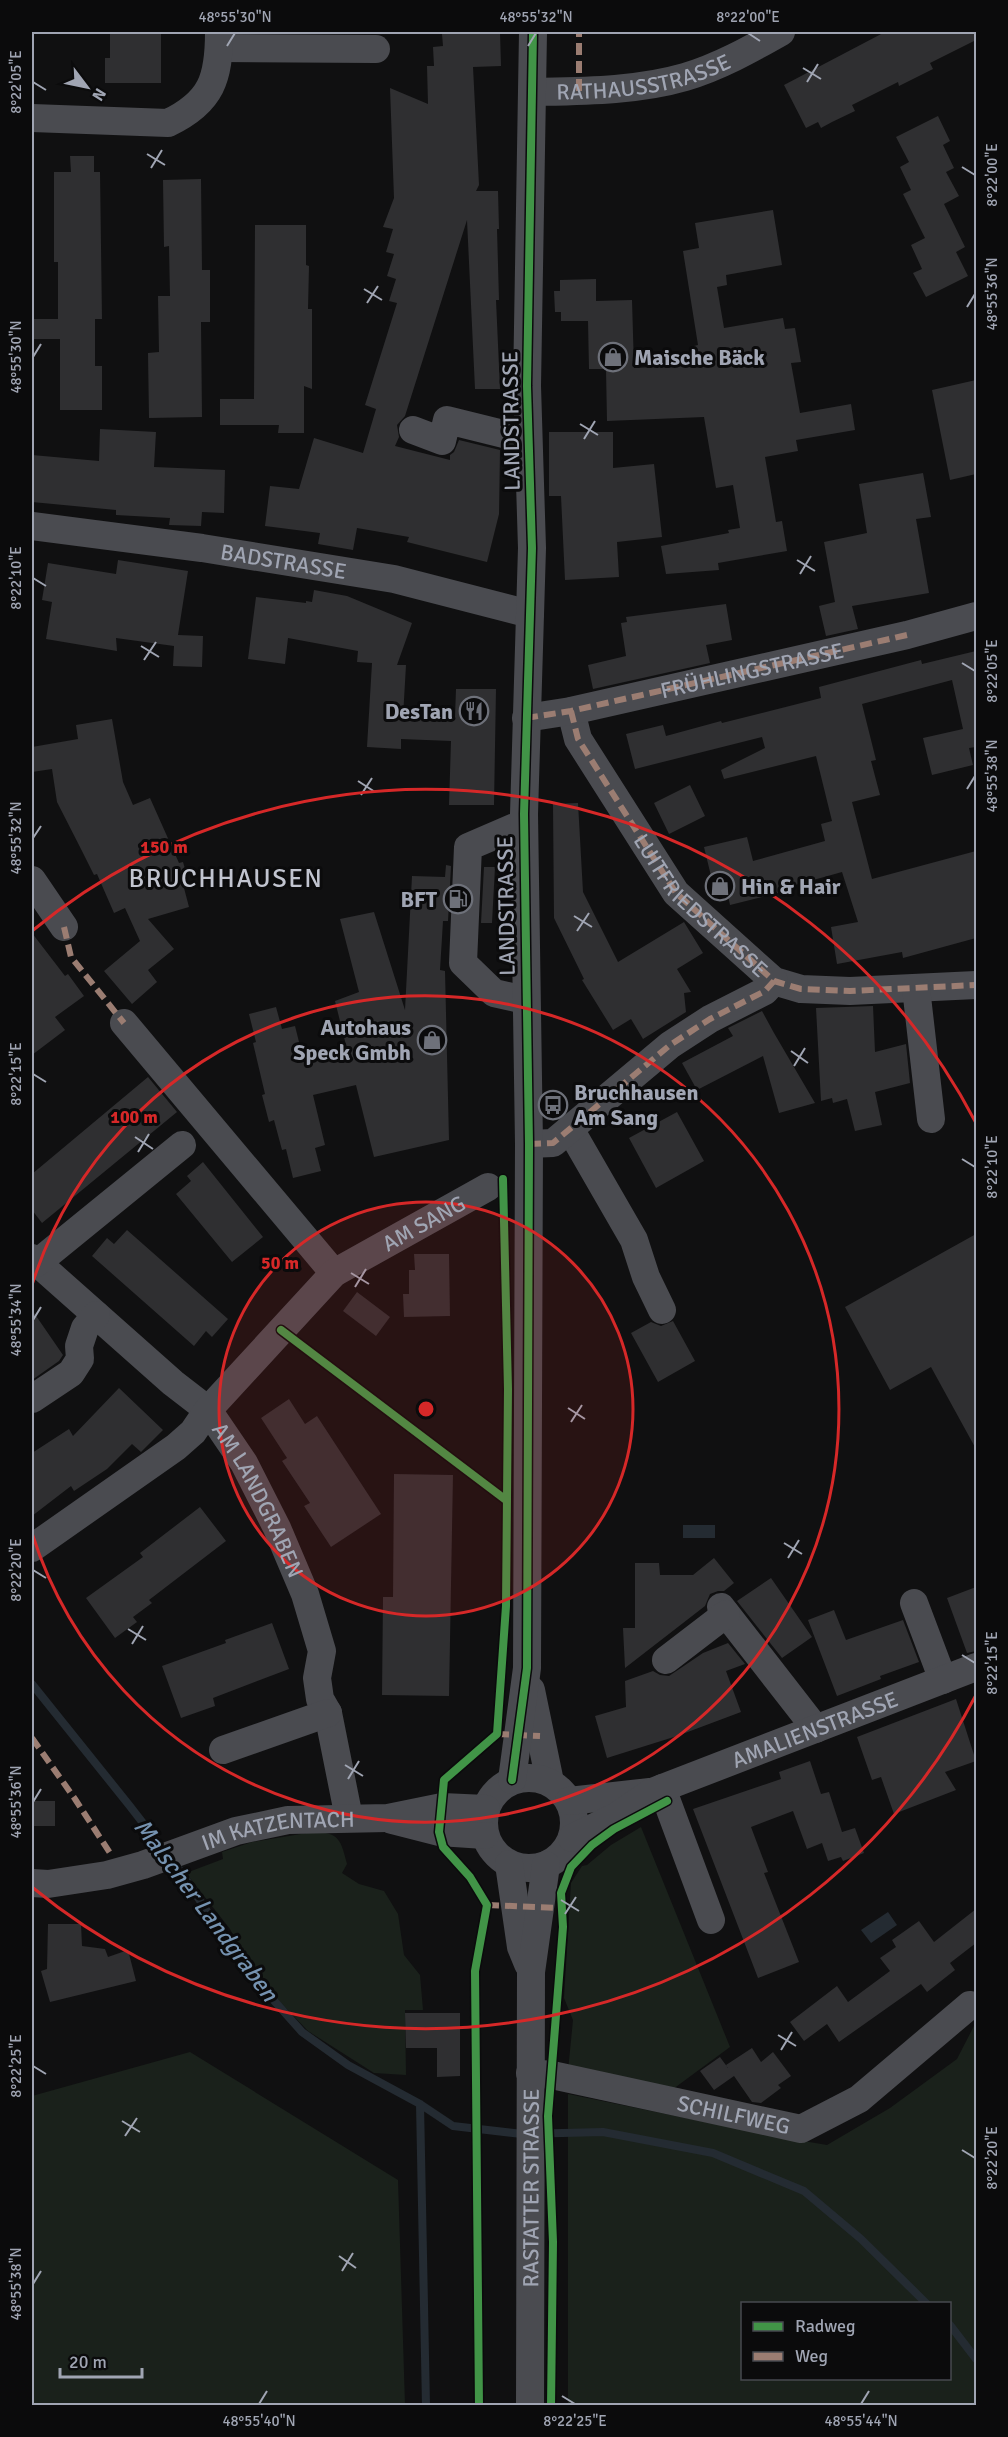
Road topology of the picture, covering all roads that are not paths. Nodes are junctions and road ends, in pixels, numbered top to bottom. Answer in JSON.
{"nodes":[{"id":1,"x":533,"y":32,"type":"edge"},
{"id":2,"x":782,"y":32,"type":"edge"},
{"id":3,"x":219,"y":40,"type":"edge"},
{"id":4,"x":376,"y":49,"type":"dead end"},
{"id":5,"x":533,"y":92,"type":"junction"},
{"id":6,"x":32,"y":118,"type":"edge"},
{"id":7,"x":413,"y":430,"type":"dead end"},
{"id":8,"x":528,"y":440,"type":"junction"},
{"id":9,"x":32,"y":526,"type":"edge"},
{"id":10,"x":530,"y":614,"type":"junction"},
{"id":11,"x":976,"y":616,"type":"edge"},
{"id":12,"x":571,"y":711,"type":"junction"},
{"id":13,"x":526,"y":718,"type":"junction"},
{"id":14,"x":524,"y":823,"type":"junction"},
{"id":15,"x":32,"y":880,"type":"edge"},
{"id":16,"x":64,"y":927,"type":"dead end"},
{"id":17,"x":774,"y":981,"type":"junction"},
{"id":18,"x":976,"y":985,"type":"edge"},
{"id":19,"x":916,"y":988,"type":"junction"},
{"id":20,"x":525,"y":1000,"type":"junction"},
{"id":21,"x":124,"y":1023,"type":"dead end"},
{"id":22,"x":931,"y":1119,"type":"dead end"},
{"id":23,"x":570,"y":1129,"type":"junction"},
{"id":24,"x":529,"y":1144,"type":"junction"},
{"id":25,"x":182,"y":1145,"type":"dead end"},
{"id":26,"x":488,"y":1187,"type":"dead end"},
{"id":27,"x":34,"y":1260,"type":"edge"},
{"id":28,"x":334,"y":1273,"type":"junction"},
{"id":29,"x":662,"y":1310,"type":"dead end"},
{"id":30,"x":96,"y":1315,"type":"junction"},
{"id":31,"x":32,"y":1399,"type":"edge"},
{"id":32,"x":208,"y":1410,"type":"junction"},
{"id":33,"x":32,"y":1548,"type":"edge"},
{"id":34,"x":914,"y":1603,"type":"dead end"},
{"id":35,"x":666,"y":1660,"type":"dead end"},
{"id":36,"x":976,"y":1667,"type":"edge"},
{"id":37,"x":526,"y":1668,"type":"junction"},
{"id":38,"x":943,"y":1680,"type":"junction"},
{"id":39,"x":328,"y":1713,"type":"junction"},
{"id":40,"x":816,"y":1729,"type":"junction"},
{"id":41,"x":223,"y":1750,"type":"dead end"},
{"id":42,"x":512,"y":1780,"type":"junction"},
{"id":43,"x":657,"y":1790,"type":"junction"},
{"id":44,"x":560,"y":1791,"type":"junction"},
{"id":45,"x":349,"y":1818,"type":"junction"},
{"id":46,"x":485,"y":1822,"type":"junction"},
{"id":47,"x":572,"y":1838,"type":"junction"},
{"id":48,"x":509,"y":1864,"type":"junction"},
{"id":49,"x":546,"y":1865,"type":"junction"},
{"id":50,"x":32,"y":1883,"type":"edge"},
{"id":51,"x":711,"y":1920,"type":"dead end"},
{"id":52,"x":531,"y":1972,"type":"junction"},
{"id":53,"x":970,"y":2005,"type":"dead end"},
{"id":54,"x":530,"y":2073,"type":"junction"},
{"id":55,"x":530,"y":2406,"type":"edge"}],
"edges":[{"from":1,"to":5,"type":"street","name":"LANDSTRASSE"},
{"from":2,"to":5,"type":"street","name":"RATHAUSSTRASSE"},
{"from":3,"to":4,"type":"street"},
{"from":3,"to":6,"type":"street"},
{"from":5,"to":8,"type":"street","name":"LANDSTRASSE"},
{"from":7,"to":8,"type":"street"},
{"from":8,"to":10,"type":"street","name":"LANDSTRASSE"},
{"from":9,"to":10,"type":"street","name":"BADSTRASSE"},
{"from":10,"to":13,"type":"street","name":"LANDSTRASSE"},
{"from":11,"to":12,"type":"street","name":"FRÜHLINGSTRASSE"},
{"from":12,"to":13,"type":"street","name":"FRÜHLINGSTRASSE"},
{"from":12,"to":17,"type":"street","name":"LUITFRIEDSTRASSE"},
{"from":13,"to":14,"type":"street","name":"LANDSTRASSE"},
{"from":14,"to":20,"type":"street","name":"LANDSTRASSE"},
{"from":14,"to":20,"type":"street"},
{"from":15,"to":16,"type":"street"},
{"from":17,"to":19,"type":"street","name":"LUITFRIEDSTRASSE"},
{"from":17,"to":23,"type":"street"},
{"from":18,"to":19,"type":"street","name":"LUITFRIEDSTRASSE"},
{"from":19,"to":22,"type":"street"},
{"from":20,"to":24,"type":"street","name":"LANDSTRASSE"},
{"from":21,"to":28,"type":"street"},
{"from":23,"to":24,"type":"street"},
{"from":23,"to":29,"type":"street"},
{"from":24,"to":37,"type":"street","name":"LANDSTRASSE"},
{"from":25,"to":27,"type":"street"},
{"from":26,"to":28,"type":"street","name":"AM SANG"},
{"from":27,"to":30,"type":"street","name":"AM LANDGRABEN"},
{"from":28,"to":32,"type":"street","name":"AM SANG"},
{"from":30,"to":31,"type":"street"},
{"from":30,"to":32,"type":"street","name":"AM LANDGRABEN"},
{"from":32,"to":33,"type":"street","name":"AM SANG"},
{"from":32,"to":39,"type":"street","name":"AM LANDGRABEN"},
{"from":34,"to":38,"type":"street"},
{"from":35,"to":40,"type":"street"},
{"from":36,"to":38,"type":"street","name":"AMALIENSTRASSE"},
{"from":37,"to":42,"type":"street","name":"LANDSTRASSE"},
{"from":37,"to":44,"type":"street","name":"LANDSTRASSE"},
{"from":38,"to":40,"type":"street","name":"AMALIENSTRASSE"},
{"from":39,"to":41,"type":"street"},
{"from":39,"to":45,"type":"street","name":"AM LANDGRABEN"},
{"from":40,"to":43,"type":"street","name":"AMALIENSTRASSE"},
{"from":42,"to":44,"type":"street"},
{"from":42,"to":46,"type":"street"},
{"from":43,"to":44,"type":"street","name":"AMALIENSTRASSE"},
{"from":43,"to":47,"type":"street","name":"AMALIENSTRASSE"},
{"from":43,"to":51,"type":"street"},
{"from":44,"to":47,"type":"street"},
{"from":45,"to":46,"type":"street","name":"IM KATZENTACH"},
{"from":45,"to":50,"type":"street","name":"IM KATZENTACH"},
{"from":46,"to":48,"type":"street"},
{"from":47,"to":49,"type":"street"},
{"from":48,"to":49,"type":"street"},
{"from":48,"to":52,"type":"street","name":"RASTATTER STRASSE"},
{"from":49,"to":52,"type":"street","name":"RASTATTER STRASSE"},
{"from":52,"to":54,"type":"street","name":"RASTATTER STRASSE"},
{"from":53,"to":54,"type":"street","name":"SCHILFWEG"},
{"from":54,"to":55,"type":"street","name":"RASTATTER STRASSE"}]}
